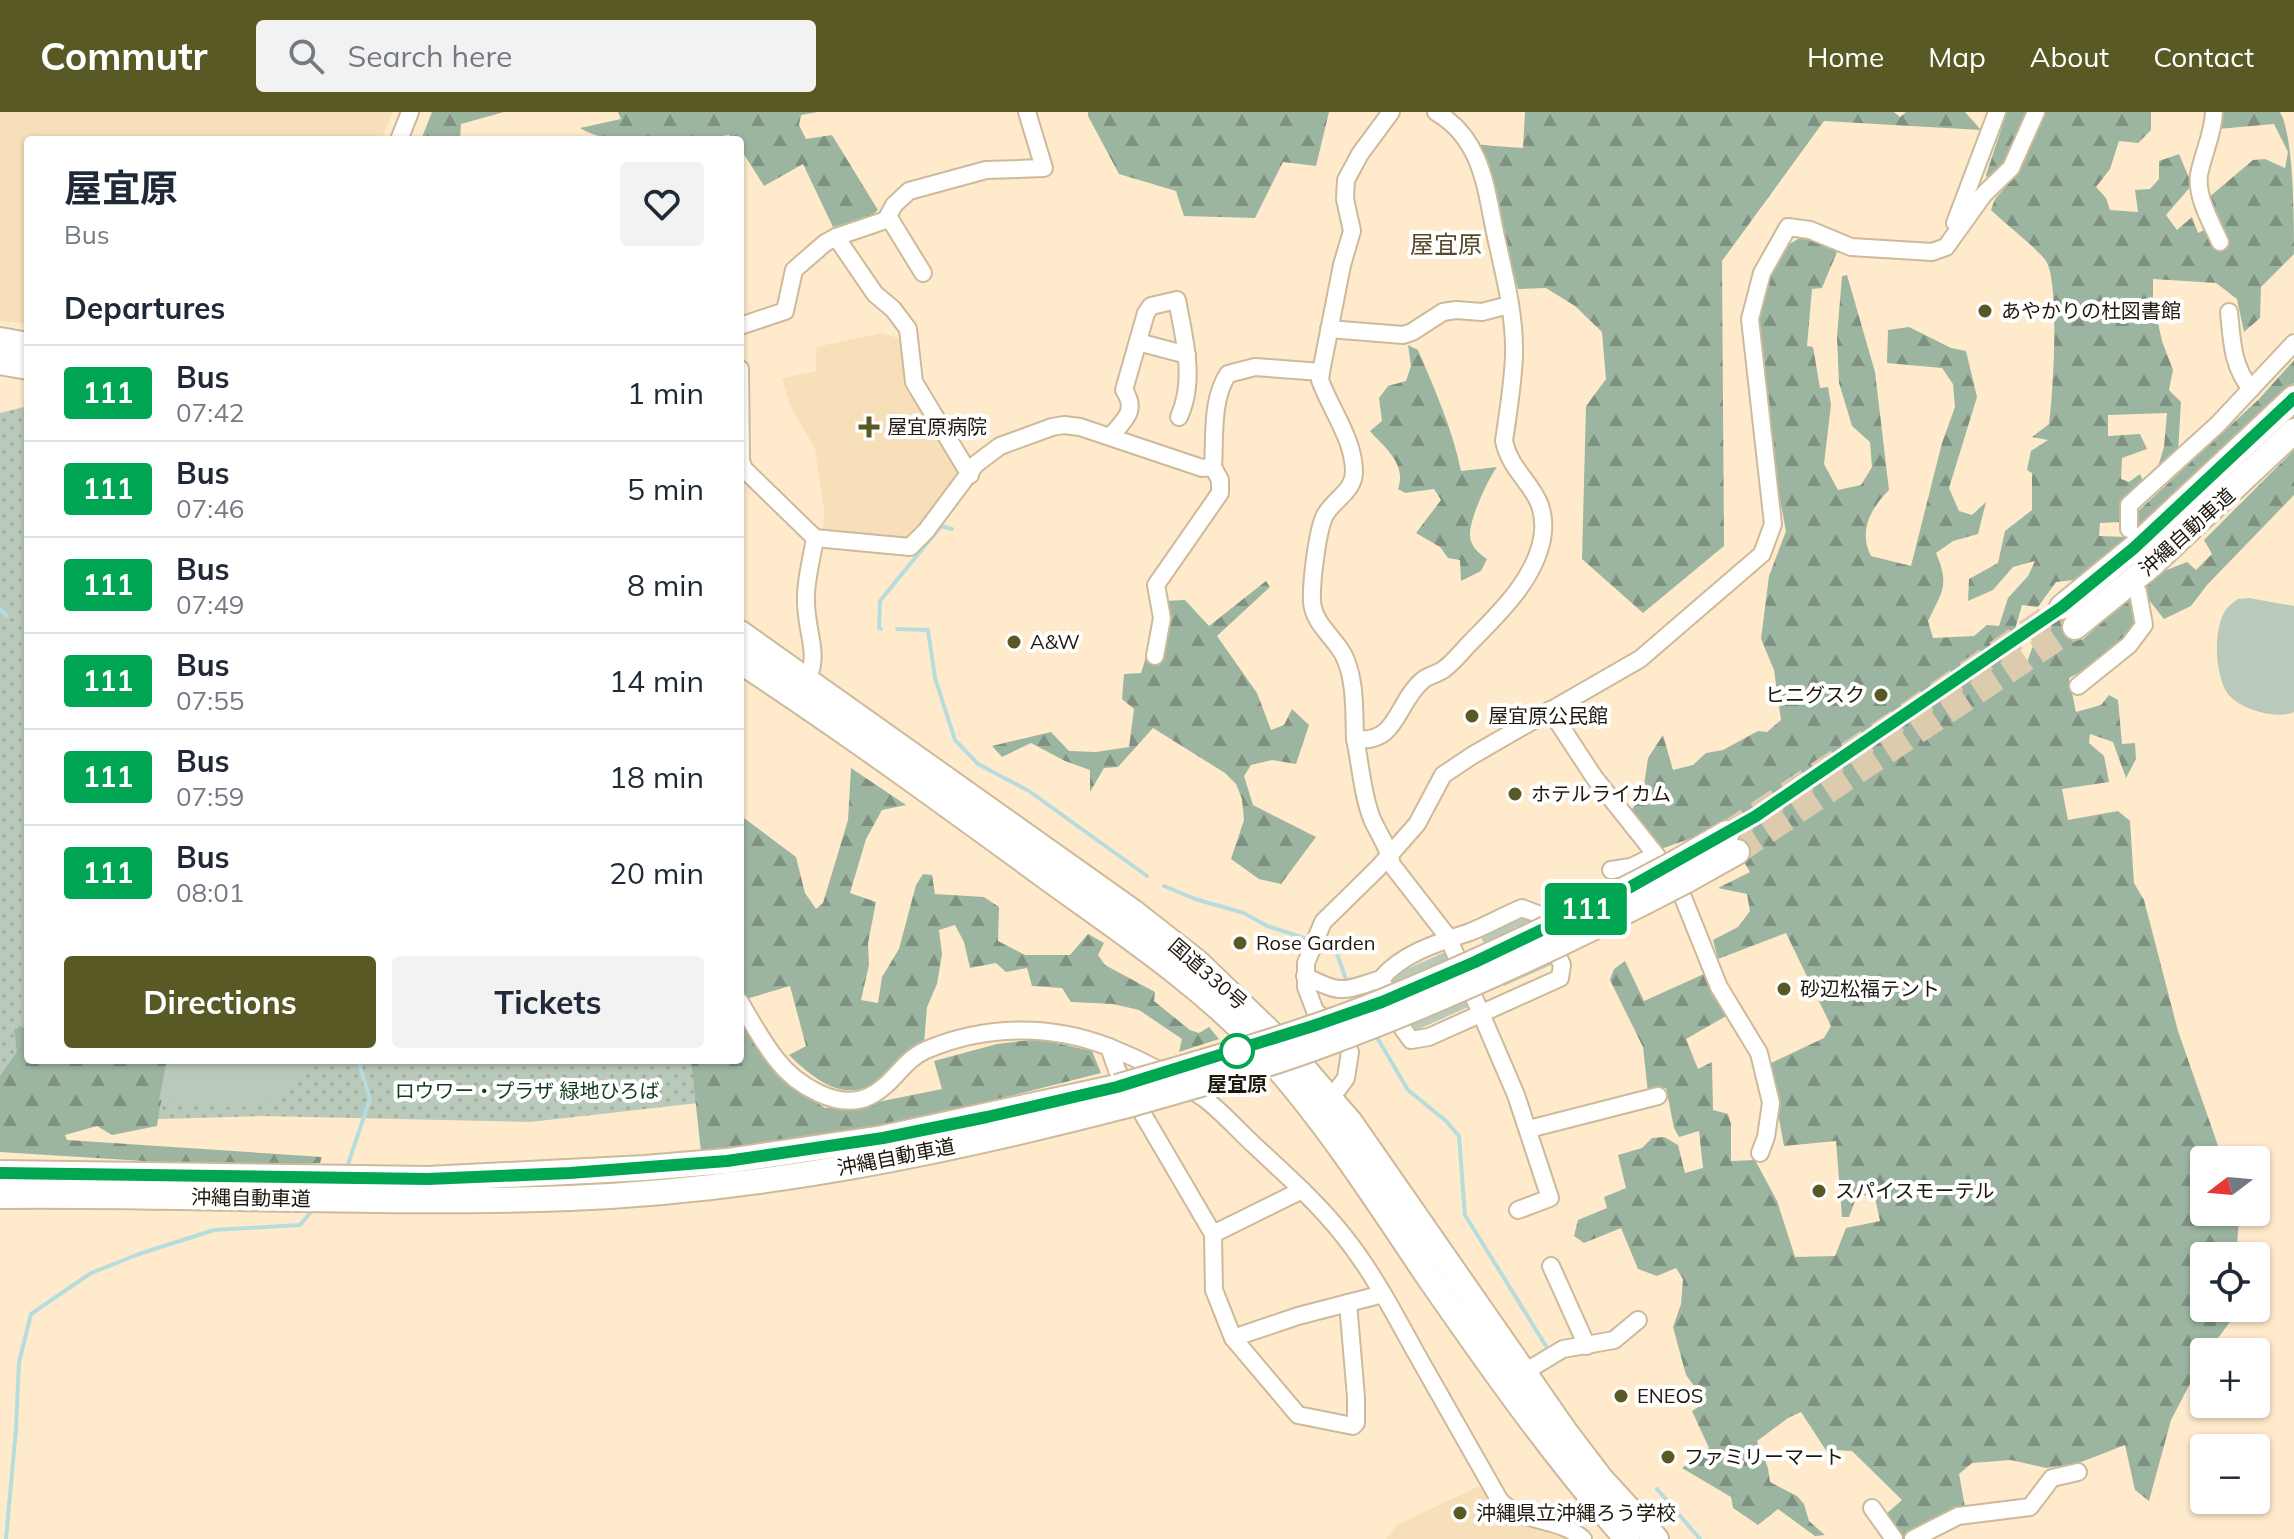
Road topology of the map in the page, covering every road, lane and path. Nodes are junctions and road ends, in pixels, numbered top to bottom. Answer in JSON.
{"nodes":[{"id":1,"x":410,"y":112,"type":"edge"},
{"id":2,"x":1027,"y":112,"type":"edge"},
{"id":3,"x":1391,"y":112,"type":"edge"},
{"id":4,"x":1436,"y":112,"type":"edge"},
{"id":5,"x":1997,"y":112,"type":"edge"},
{"id":6,"x":2036,"y":112,"type":"edge"},
{"id":7,"x":2214,"y":112,"type":"edge"},
{"id":8,"x":401,"y":136,"type":"edge"},
{"id":9,"x":888,"y":216,"type":"junction"},
{"id":10,"x":836,"y":237,"type":"junction"},
{"id":11,"x":2220,"y":242,"type":"dead end"},
{"id":12,"x":1946,"y":247,"type":"junction"},
{"id":13,"x":923,"y":273,"type":"dead end"},
{"id":14,"x":1509,"y":305,"type":"junction"},
{"id":15,"x":2229,"y":312,"type":"dead end"},
{"id":16,"x":744,"y":325,"type":"edge"},
{"id":17,"x":1329,"y":329,"type":"junction"},
{"id":18,"x":0,"y":340,"type":"edge"},
{"id":19,"x":1138,"y":342,"type":"junction"},
{"id":20,"x":2294,"y":343,"type":"edge"},
{"id":21,"x":24,"y":344,"type":"edge"},
{"id":22,"x":1187,"y":355,"type":"junction"},
{"id":23,"x":0,"y":362,"type":"edge"},
{"id":24,"x":24,"y":366,"type":"edge"},
{"id":25,"x":1321,"y":372,"type":"junction"},
{"id":26,"x":2251,"y":389,"type":"junction"},
{"id":27,"x":2294,"y":398,"type":"edge"},
{"id":28,"x":1179,"y":417,"type":"dead end"},
{"id":29,"x":2294,"y":431,"type":"edge"},
{"id":30,"x":1111,"y":436,"type":"junction"},
{"id":31,"x":1213,"y":467,"type":"junction"},
{"id":32,"x":744,"y":469,"type":"edge"},
{"id":33,"x":970,"y":475,"type":"junction"},
{"id":34,"x":2129,"y":529,"type":"dead end"},
{"id":35,"x":815,"y":538,"type":"junction"},
{"id":36,"x":2138,"y":592,"type":"dead end"},
{"id":37,"x":744,"y":637,"type":"edge"},
{"id":38,"x":1155,"y":656,"type":"dead end"},
{"id":39,"x":744,"y":663,"type":"edge"},
{"id":40,"x":2078,"y":686,"type":"dead end"},
{"id":41,"x":802,"y":689,"type":"junction"},
{"id":42,"x":1550,"y":710,"type":"junction"},
{"id":43,"x":1355,"y":739,"type":"junction"},
{"id":44,"x":1732,"y":843,"type":"tunnel mouth"},
{"id":45,"x":1390,"y":853,"type":"junction"},
{"id":46,"x":1673,"y":866,"type":"junction"},
{"id":47,"x":1611,"y":870,"type":"dead end"},
{"id":48,"x":1448,"y":937,"type":"junction"},
{"id":49,"x":1305,"y":976,"type":"junction"},
{"id":50,"x":1381,"y":979,"type":"junction"},
{"id":51,"x":744,"y":1008,"type":"edge"},
{"id":52,"x":1482,"y":1014,"type":"junction"},
{"id":53,"x":1109,"y":1047,"type":"junction"},
{"id":54,"x":1121,"y":1096,"type":"junction"},
{"id":55,"x":1658,"y":1096,"type":"dead end"},
{"id":56,"x":1321,"y":1104,"type":"junction"},
{"id":57,"x":1529,"y":1129,"type":"junction"},
{"id":58,"x":1760,"y":1153,"type":"dead end"},
{"id":59,"x":0,"y":1173,"type":"edge"},
{"id":60,"x":1302,"y":1190,"type":"junction"},
{"id":61,"x":0,"y":1196,"type":"edge"},
{"id":62,"x":1518,"y":1210,"type":"dead end"},
{"id":63,"x":1213,"y":1234,"type":"junction"},
{"id":64,"x":1551,"y":1266,"type":"dead end"},
{"id":65,"x":1383,"y":1294,"type":"junction"},
{"id":66,"x":1348,"y":1303,"type":"junction"},
{"id":67,"x":1638,"y":1320,"type":"dead end"},
{"id":68,"x":1233,"y":1338,"type":"junction"},
{"id":69,"x":1587,"y":1346,"type":"junction"},
{"id":70,"x":1523,"y":1373,"type":"junction"},
{"id":71,"x":2078,"y":1472,"type":"dead end"},
{"id":72,"x":1872,"y":1508,"type":"dead end"},
{"id":73,"x":1583,"y":1539,"type":"edge"},
{"id":74,"x":1627,"y":1539,"type":"edge"},
{"id":75,"x":1656,"y":1539,"type":"edge"},
{"id":76,"x":1894,"y":1539,"type":"edge"},
{"id":77,"x":1913,"y":1539,"type":"edge"}],
"edges":[{"from":1,"to":8,"type":"street"},
{"from":2,"to":9,"type":"street"},
{"from":3,"to":17,"type":"street"},
{"from":4,"to":14,"type":"street"},
{"from":5,"to":12,"type":"street"},
{"from":6,"to":12,"type":"street"},
{"from":7,"to":11,"type":"street"},
{"from":9,"to":10,"type":"street"},
{"from":9,"to":13,"type":"street"},
{"from":10,"to":16,"type":"street"},
{"from":10,"to":33,"type":"street"},
{"from":12,"to":42,"type":"street"},
{"from":14,"to":17,"type":"street"},
{"from":14,"to":43,"type":"street"},
{"from":15,"to":26,"type":"street"},
{"from":17,"to":25,"type":"street"},
{"from":18,"to":21,"type":"highway"},
{"from":19,"to":22,"type":"street"},
{"from":19,"to":22,"type":"street"},
{"from":19,"to":30,"type":"street"},
{"from":20,"to":26,"type":"street"},
{"from":22,"to":28,"type":"street"},
{"from":23,"to":24,"type":"highway"},
{"from":25,"to":31,"type":"street"},
{"from":25,"to":43,"type":"street"},
{"from":26,"to":34,"type":"street"},
{"from":27,"to":29,"type":"highway","name":"沖縄自動車道"},
{"from":30,"to":31,"type":"street"},
{"from":30,"to":33,"type":"street"},
{"from":31,"to":38,"type":"street"},
{"from":32,"to":35,"type":"street"},
{"from":33,"to":35,"type":"street"},
{"from":35,"to":41,"type":"street"},
{"from":36,"to":40,"type":"street"},
{"from":37,"to":41,"type":"highway","name":"国道330号"},
{"from":39,"to":41,"type":"highway","name":"国道330号"},
{"from":41,"to":56,"type":"highway","name":"国道330号"},
{"from":42,"to":45,"type":"street"},
{"from":42,"to":46,"type":"street"},
{"from":43,"to":45,"type":"street"},
{"from":44,"to":46,"type":"highway","name":"沖縄自動車道"},
{"from":45,"to":48,"type":"street"},
{"from":45,"to":49,"type":"street"},
{"from":46,"to":47,"type":"street"},
{"from":46,"to":54,"type":"highway","name":"沖縄自動車道","bridge":true},
{"from":46,"to":58,"type":"street"},
{"from":48,"to":50,"type":"street"},
{"from":48,"to":52,"type":"street"},
{"from":48,"to":52,"type":"street"},
{"from":49,"to":50,"type":"street"},
{"from":49,"to":56,"type":"street"},
{"from":50,"to":52,"type":"street"},
{"from":51,"to":53,"type":"street"},
{"from":52,"to":57,"type":"street"},
{"from":53,"to":60,"type":"street"},
{"from":53,"to":63,"type":"street"},
{"from":54,"to":59,"type":"highway","name":"沖縄自動車道"},
{"from":54,"to":61,"type":"highway","name":"沖縄自動車道"},
{"from":55,"to":57,"type":"street"},
{"from":56,"to":70,"type":"highway","name":"国道330号"},
{"from":56,"to":74,"type":"highway","name":"国道330号"},
{"from":57,"to":62,"type":"street"},
{"from":60,"to":63,"type":"street"},
{"from":60,"to":65,"type":"street"},
{"from":63,"to":68,"type":"street"},
{"from":64,"to":69,"type":"street"},
{"from":65,"to":66,"type":"street"},
{"from":65,"to":73,"type":"street"},
{"from":66,"to":68,"type":"street"},
{"from":66,"to":68,"type":"street"},
{"from":67,"to":69,"type":"street"},
{"from":69,"to":70,"type":"street"},
{"from":70,"to":75,"type":"highway","name":"国道330号"},
{"from":71,"to":77,"type":"street"},
{"from":72,"to":76,"type":"street"}]}
